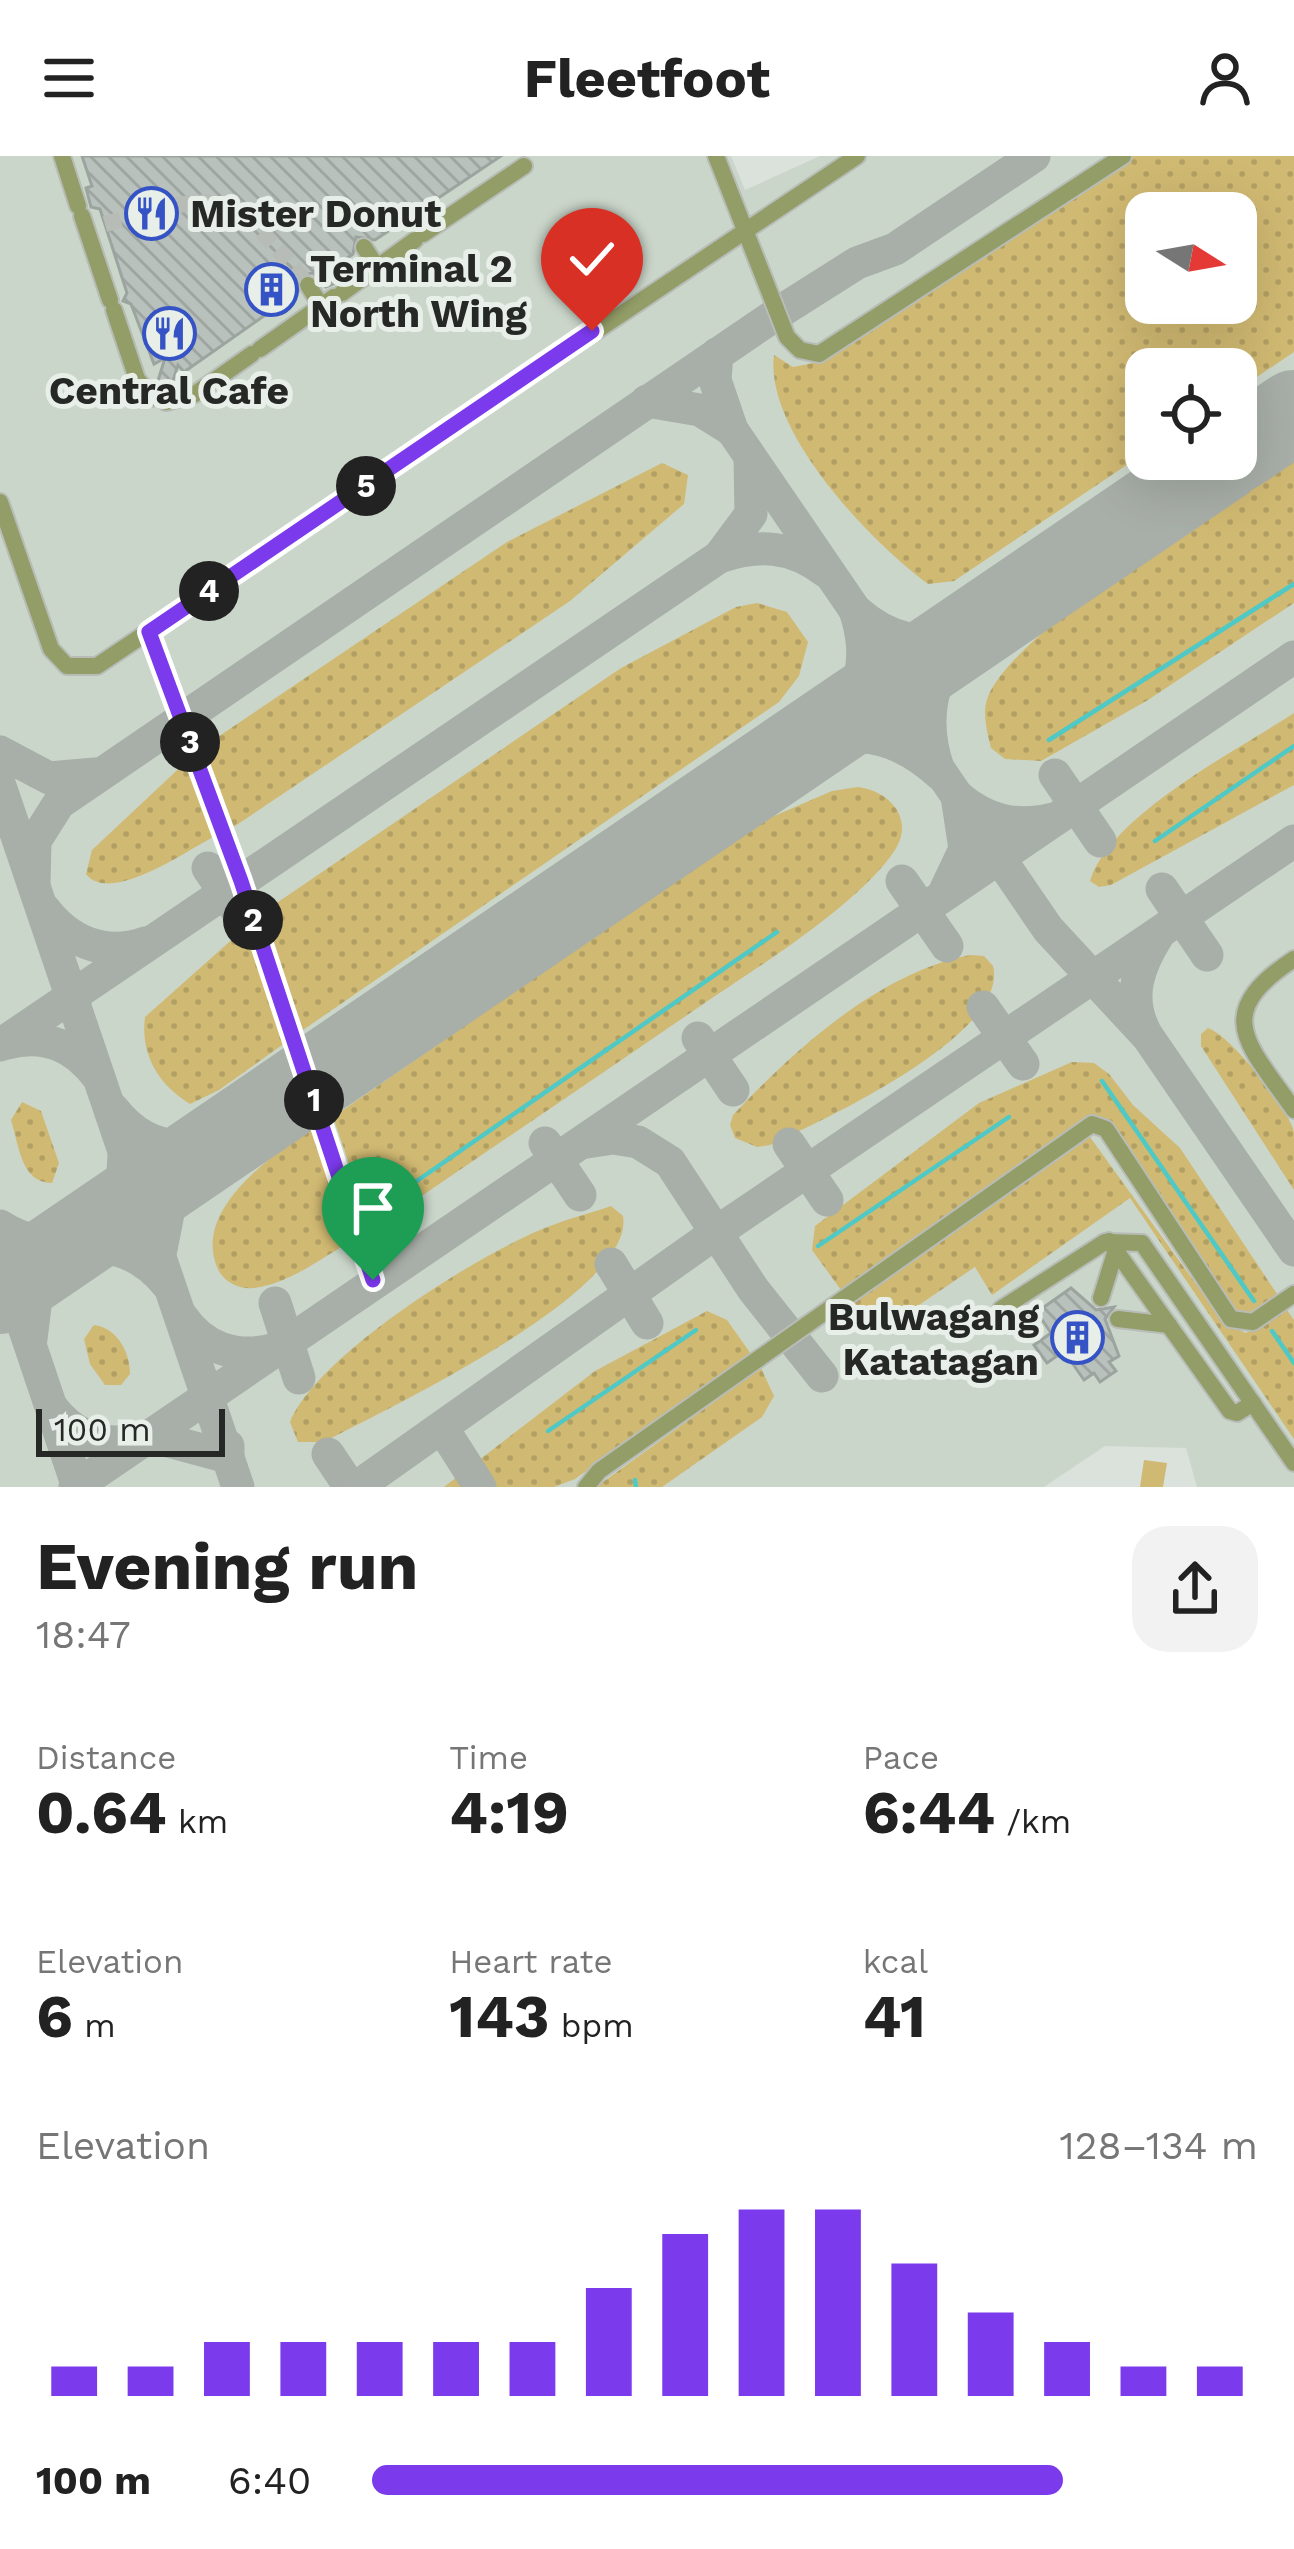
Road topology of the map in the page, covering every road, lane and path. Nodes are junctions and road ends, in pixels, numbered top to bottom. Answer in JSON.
{"nodes":[{"id":1,"x":716,"y":156,"type":"edge"},
{"id":2,"x":857,"y":156,"type":"edge"},
{"id":3,"x":1123,"y":156,"type":"edge"},
{"id":4,"x":532,"y":161,"type":"edge"},
{"id":5,"x":70,"y":162,"type":"edge"},
{"id":6,"x":444,"y":194,"type":"dead end"},
{"id":7,"x":223,"y":208,"type":"dead end"},
{"id":8,"x":456,"y":212,"type":"junction"},
{"id":9,"x":82,"y":217,"type":"junction"},
{"id":10,"x":219,"y":218,"type":"dead end"},
{"id":11,"x":105,"y":224,"type":"tunnel mouth"},
{"id":12,"x":745,"y":230,"type":"junction"},
{"id":13,"x":364,"y":248,"type":"dead end"},
{"id":14,"x":377,"y":267,"type":"junction"},
{"id":15,"x":308,"y":285,"type":"tunnel mouth"},
{"id":16,"x":332,"y":299,"type":"junction"},
{"id":17,"x":0,"y":502,"type":"edge"},
{"id":18,"x":149,"y":632,"type":"junction"},
{"id":19,"x":1294,"y":959,"type":"edge"},
{"id":20,"x":1294,"y":1110,"type":"edge"},
{"id":21,"x":1116,"y":1243,"type":"junction"},
{"id":22,"x":373,"y":1280,"type":"dead end"},
{"id":23,"x":1294,"y":1294,"type":"edge"},
{"id":24,"x":1101,"y":1298,"type":"dead end"},
{"id":25,"x":1001,"y":1309,"type":"dead end"},
{"id":26,"x":1118,"y":1319,"type":"dead end"},
{"id":27,"x":1168,"y":1325,"type":"junction"},
{"id":28,"x":1213,"y":1343,"type":"junction"},
{"id":29,"x":1038,"y":1351,"type":"dead end"},
{"id":30,"x":1192,"y":1357,"type":"junction"},
{"id":31,"x":1001,"y":1376,"type":"dead end"},
{"id":32,"x":1253,"y":1402,"type":"junction"},
{"id":33,"x":1294,"y":1463,"type":"edge"},
{"id":34,"x":586,"y":1487,"type":"edge"}],
"edges":[{"from":1,"to":12,"type":"lane"},
{"from":2,"to":12,"type":"lane"},
{"from":3,"to":12,"type":"lane"},
{"from":4,"to":8,"type":"lane"},
{"from":5,"to":9,"type":"lane"},
{"from":6,"to":8,"type":"lane"},
{"from":7,"to":10,"type":"path"},
{"from":8,"to":14,"type":"lane"},
{"from":9,"to":11,"type":"lane"},
{"from":9,"to":16,"type":"lane"},
{"from":12,"to":18,"type":"lane"},
{"from":13,"to":14,"type":"lane"},
{"from":14,"to":16,"type":"lane"},
{"from":15,"to":16,"type":"lane"},
{"from":17,"to":18,"type":"lane"},
{"from":18,"to":22,"type":"lane"},
{"from":19,"to":20,"type":"lane"},
{"from":21,"to":24,"type":"lane"},
{"from":21,"to":25,"type":"lane"},
{"from":21,"to":27,"type":"lane"},
{"from":21,"to":28,"type":"lane"},
{"from":23,"to":34,"type":"lane"},
{"from":26,"to":27,"type":"lane"},
{"from":27,"to":30,"type":"lane"},
{"from":28,"to":30,"type":"lane"},
{"from":28,"to":32,"type":"lane"},
{"from":29,"to":31,"type":"path"},
{"from":30,"to":32,"type":"lane"},
{"from":32,"to":33,"type":"lane"}]}
